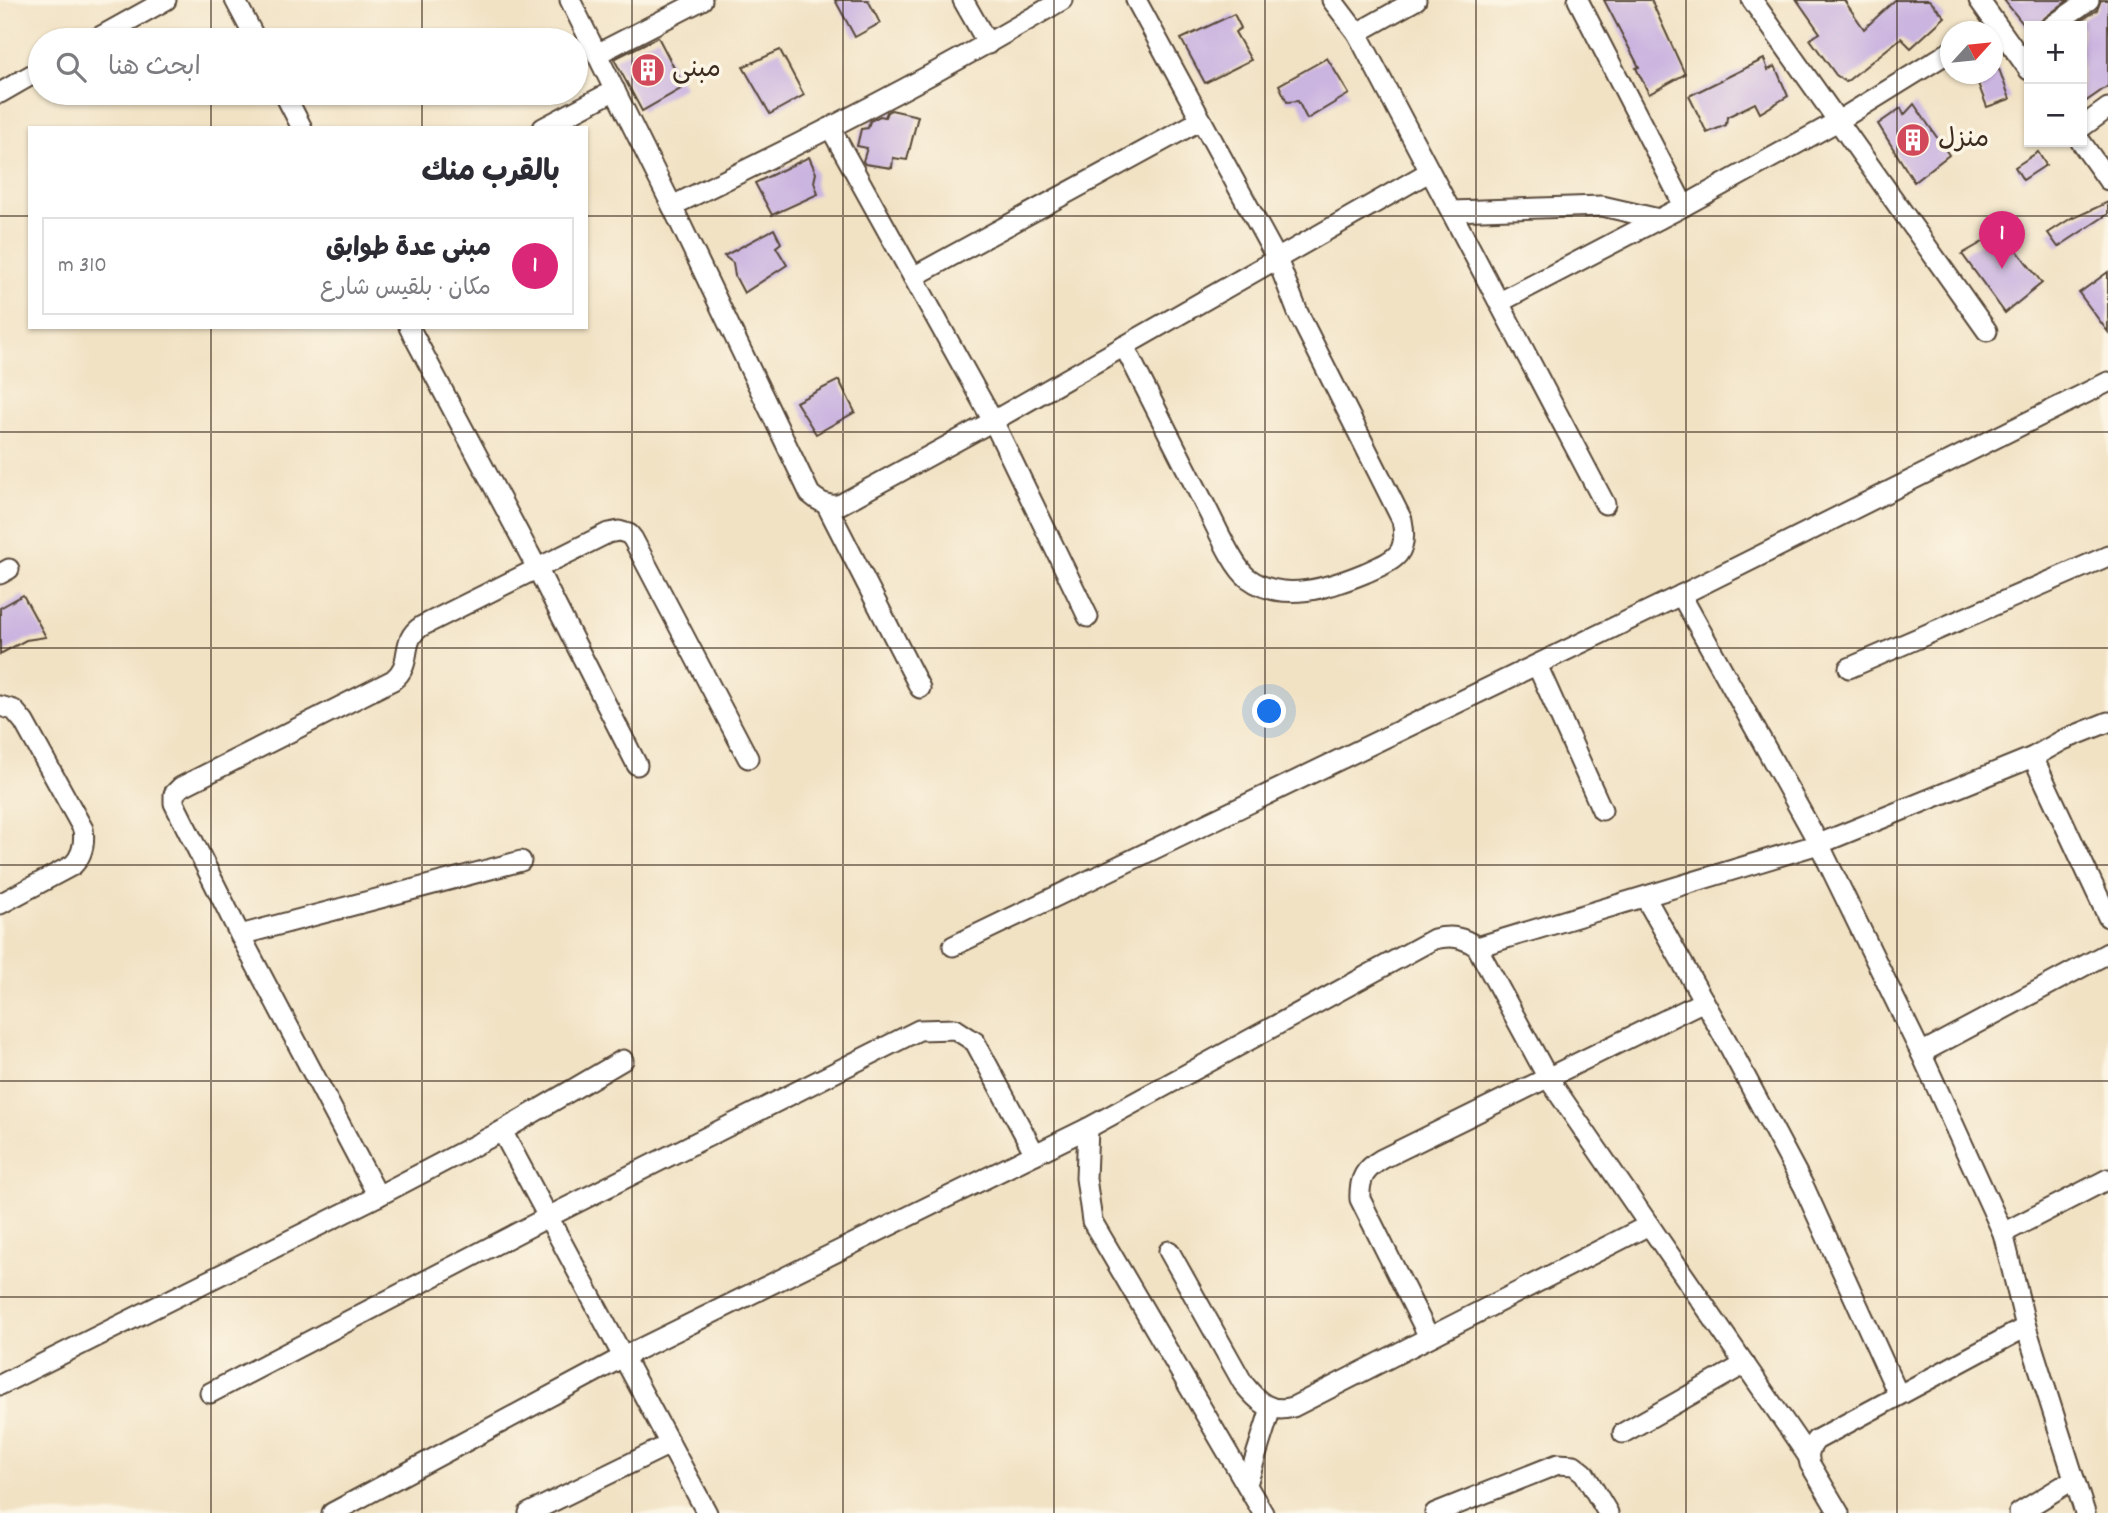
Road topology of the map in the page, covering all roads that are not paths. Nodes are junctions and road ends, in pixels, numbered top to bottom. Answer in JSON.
{"nodes":[{"id":1,"x":166,"y":0,"type":"edge"},
{"id":2,"x":235,"y":0,"type":"edge"},
{"id":3,"x":570,"y":0,"type":"edge"},
{"id":4,"x":702,"y":0,"type":"edge"},
{"id":5,"x":963,"y":0,"type":"edge"},
{"id":6,"x":1062,"y":0,"type":"edge"},
{"id":7,"x":1136,"y":0,"type":"edge"},
{"id":8,"x":1332,"y":0,"type":"edge"},
{"id":9,"x":1416,"y":0,"type":"edge"},
{"id":10,"x":1578,"y":0,"type":"edge"},
{"id":11,"x":1752,"y":0,"type":"edge"},
{"id":12,"x":1979,"y":0,"type":"edge"},
{"id":13,"x":2089,"y":0,"type":"edge"},
{"id":14,"x":1987,"y":21,"type":"edge"},
{"id":15,"x":2059,"y":21,"type":"edge"},
{"id":16,"x":116,"y":28,"type":"edge"},
{"id":17,"x":250,"y":28,"type":"edge"},
{"id":18,"x":584,"y":28,"type":"edge"},
{"id":19,"x":1357,"y":33,"type":"junction"},
{"id":20,"x":2003,"y":35,"type":"edge"},
{"id":21,"x":588,"y":36,"type":"edge"},
{"id":22,"x":988,"y":44,"type":"junction"},
{"id":23,"x":2023,"y":47,"type":"edge"},
{"id":24,"x":597,"y":54,"type":"junction"},
{"id":25,"x":1940,"y":58,"type":"edge"},
{"id":26,"x":28,"y":77,"type":"edge"},
{"id":27,"x":615,"y":90,"type":"junction"},
{"id":28,"x":0,"y":93,"type":"edge"},
{"id":29,"x":588,"y":104,"type":"edge"},
{"id":30,"x":291,"y":105,"type":"edge"},
{"id":31,"x":587,"y":105,"type":"edge"},
{"id":32,"x":2108,"y":108,"type":"edge"},
{"id":33,"x":1201,"y":120,"type":"junction"},
{"id":34,"x":1838,"y":121,"type":"junction"},
{"id":35,"x":2087,"y":123,"type":"edge"},
{"id":36,"x":302,"y":126,"type":"edge"},
{"id":37,"x":547,"y":126,"type":"edge"},
{"id":38,"x":831,"y":129,"type":"junction"},
{"id":39,"x":2085,"y":147,"type":"edge"},
{"id":40,"x":1429,"y":172,"type":"junction"},
{"id":41,"x":2108,"y":180,"type":"edge"},
{"id":42,"x":673,"y":206,"type":"junction"},
{"id":43,"x":1684,"y":206,"type":"junction"},
{"id":44,"x":1452,"y":211,"type":"junction"},
{"id":45,"x":1660,"y":219,"type":"junction"},
{"id":46,"x":1277,"y":259,"type":"junction"},
{"id":47,"x":913,"y":277,"type":"junction"},
{"id":48,"x":1500,"y":302,"type":"junction"},
{"id":49,"x":410,"y":329,"type":"edge"},
{"id":50,"x":1987,"y":331,"type":"dead end"},
{"id":51,"x":1124,"y":346,"type":"junction"},
{"id":52,"x":2108,"y":382,"type":"edge"},
{"id":53,"x":993,"y":421,"type":"junction"},
{"id":54,"x":826,"y":504,"type":"junction"},
{"id":55,"x":1605,"y":504,"type":"dead end"},
{"id":56,"x":2108,"y":556,"type":"edge"},
{"id":57,"x":537,"y":568,"type":"junction"},
{"id":58,"x":1681,"y":595,"type":"junction"},
{"id":59,"x":1088,"y":617,"type":"dead end"},
{"id":60,"x":1537,"y":665,"type":"junction"},
{"id":61,"x":1849,"y":668,"type":"dead end"},
{"id":62,"x":920,"y":688,"type":"dead end"},
{"id":63,"x":0,"y":706,"type":"edge"},
{"id":64,"x":2108,"y":722,"type":"edge"},
{"id":65,"x":2033,"y":757,"type":"junction"},
{"id":66,"x":748,"y":758,"type":"dead end"},
{"id":67,"x":637,"y":765,"type":"dead end"},
{"id":68,"x":1602,"y":810,"type":"dead end"},
{"id":69,"x":1819,"y":844,"type":"junction"},
{"id":70,"x":521,"y":860,"type":"dead end"},
{"id":71,"x":2108,"y":871,"type":"edge"},
{"id":72,"x":2090,"y":880,"type":"junction"},
{"id":73,"x":1645,"y":897,"type":"junction"},
{"id":74,"x":0,"y":904,"type":"edge"},
{"id":75,"x":2108,"y":917,"type":"edge"},
{"id":76,"x":240,"y":935,"type":"junction"},
{"id":77,"x":954,"y":946,"type":"dead end"},
{"id":78,"x":1477,"y":947,"type":"junction"},
{"id":79,"x":2108,"y":953,"type":"edge"},
{"id":80,"x":1704,"y":1001,"type":"junction"},
{"id":81,"x":1921,"y":1053,"type":"junction"},
{"id":82,"x":622,"y":1060,"type":"dead end"},
{"id":83,"x":1548,"y":1078,"type":"junction"},
{"id":84,"x":1088,"y":1128,"type":"junction"},
{"id":85,"x":502,"y":1131,"type":"junction"},
{"id":86,"x":1035,"y":1154,"type":"junction"},
{"id":87,"x":2108,"y":1179,"type":"edge"},
{"id":88,"x":378,"y":1196,"type":"junction"},
{"id":89,"x":548,"y":1217,"type":"junction"},
{"id":90,"x":1649,"y":1225,"type":"junction"},
{"id":91,"x":2003,"y":1233,"type":"junction"},
{"id":92,"x":1169,"y":1251,"type":"dead end"},
{"id":93,"x":2026,"y":1326,"type":"junction"},
{"id":94,"x":1429,"y":1337,"type":"junction"},
{"id":95,"x":625,"y":1356,"type":"junction"},
{"id":96,"x":1745,"y":1364,"type":"junction"},
{"id":97,"x":0,"y":1385,"type":"edge"},
{"id":98,"x":210,"y":1392,"type":"dead end"},
{"id":99,"x":1898,"y":1394,"type":"junction"},
{"id":100,"x":1271,"y":1409,"type":"junction"},
{"id":101,"x":1623,"y":1433,"type":"dead end"},
{"id":102,"x":670,"y":1444,"type":"junction"},
{"id":103,"x":1808,"y":1456,"type":"junction"},
{"id":104,"x":2074,"y":1479,"type":"junction"},
{"id":105,"x":1247,"y":1484,"type":"junction"},
{"id":106,"x":332,"y":1513,"type":"edge"},
{"id":107,"x":529,"y":1513,"type":"edge"},
{"id":108,"x":707,"y":1513,"type":"edge"},
{"id":109,"x":1263,"y":1513,"type":"edge"},
{"id":110,"x":1435,"y":1513,"type":"edge"},
{"id":111,"x":1608,"y":1513,"type":"edge"},
{"id":112,"x":1839,"y":1513,"type":"edge"},
{"id":113,"x":2019,"y":1513,"type":"edge"},
{"id":114,"x":2085,"y":1513,"type":"edge"}],
"edges":[{"from":1,"to":16,"type":"street"},
{"from":2,"to":17,"type":"street"},
{"from":3,"to":18,"type":"street"},
{"from":4,"to":24,"type":"street"},
{"from":5,"to":22,"type":"street"},
{"from":6,"to":22,"type":"street"},
{"from":7,"to":33,"type":"street"},
{"from":8,"to":19,"type":"street"},
{"from":9,"to":19,"type":"street"},
{"from":10,"to":43,"type":"street"},
{"from":11,"to":34,"type":"street"},
{"from":12,"to":14,"type":"street"},
{"from":13,"to":15,"type":"street"},
{"from":19,"to":40,"type":"street"},
{"from":20,"to":23,"type":"street"},
{"from":21,"to":24,"type":"street"},
{"from":22,"to":38,"type":"street"},
{"from":24,"to":27,"type":"street"},
{"from":25,"to":34,"type":"street"},
{"from":26,"to":28,"type":"street"},
{"from":27,"to":29,"type":"street"},
{"from":27,"to":42,"type":"street"},
{"from":30,"to":36,"type":"street"},
{"from":31,"to":37,"type":"street"},
{"from":32,"to":35,"type":"street"},
{"from":33,"to":46,"type":"street"},
{"from":33,"to":47,"type":"street"},
{"from":34,"to":43,"type":"street"},
{"from":34,"to":50,"type":"street"},
{"from":38,"to":42,"type":"street"},
{"from":38,"to":47,"type":"street"},
{"from":39,"to":41,"type":"street"},
{"from":40,"to":44,"type":"street"},
{"from":40,"to":46,"type":"street"},
{"from":42,"to":54,"type":"street"},
{"from":43,"to":45,"type":"street"},
{"from":44,"to":45,"type":"street"},
{"from":44,"to":48,"type":"street"},
{"from":45,"to":48,"type":"street"},
{"from":46,"to":51,"type":"street"},
{"from":46,"to":51,"type":"street"},
{"from":47,"to":53,"type":"street"},
{"from":48,"to":55,"type":"street"},
{"from":49,"to":57,"type":"street"},
{"from":51,"to":53,"type":"street"},
{"from":52,"to":58,"type":"street"},
{"from":53,"to":54,"type":"street"},
{"from":53,"to":59,"type":"street"},
{"from":54,"to":62,"type":"street"},
{"from":56,"to":61,"type":"street"},
{"from":57,"to":66,"type":"street"},
{"from":57,"to":67,"type":"street"},
{"from":57,"to":76,"type":"street"},
{"from":58,"to":60,"type":"street"},
{"from":58,"to":69,"type":"street"},
{"from":60,"to":68,"type":"street"},
{"from":60,"to":77,"type":"street"},
{"from":63,"to":74,"type":"street"},
{"from":64,"to":65,"type":"street"},
{"from":65,"to":69,"type":"street"},
{"from":65,"to":72,"type":"street"},
{"from":69,"to":73,"type":"street"},
{"from":69,"to":81,"type":"street"},
{"from":70,"to":76,"type":"street"},
{"from":71,"to":72,"type":"street"},
{"from":72,"to":75,"type":"street"},
{"from":73,"to":78,"type":"street"},
{"from":73,"to":80,"type":"street"},
{"from":76,"to":88,"type":"street"},
{"from":78,"to":83,"type":"street"},
{"from":78,"to":84,"type":"street"},
{"from":79,"to":81,"type":"street"},
{"from":80,"to":83,"type":"street"},
{"from":80,"to":99,"type":"street"},
{"from":81,"to":91,"type":"street"},
{"from":82,"to":85,"type":"street"},
{"from":83,"to":90,"type":"street"},
{"from":83,"to":94,"type":"street"},
{"from":84,"to":86,"type":"street"},
{"from":84,"to":105,"type":"street"},
{"from":85,"to":88,"type":"street"},
{"from":85,"to":89,"type":"street"},
{"from":86,"to":89,"type":"street"},
{"from":86,"to":95,"type":"street"},
{"from":87,"to":91,"type":"street"},
{"from":88,"to":97,"type":"street"},
{"from":89,"to":95,"type":"street"},
{"from":89,"to":98,"type":"street"},
{"from":90,"to":94,"type":"street"},
{"from":90,"to":96,"type":"street"},
{"from":91,"to":93,"type":"street"},
{"from":92,"to":100,"type":"street"},
{"from":93,"to":99,"type":"street"},
{"from":93,"to":104,"type":"street"},
{"from":94,"to":100,"type":"street"},
{"from":95,"to":102,"type":"street"},
{"from":95,"to":106,"type":"street"},
{"from":96,"to":101,"type":"street"},
{"from":96,"to":103,"type":"street"},
{"from":99,"to":103,"type":"street"},
{"from":100,"to":105,"type":"street"},
{"from":102,"to":107,"type":"street"},
{"from":102,"to":108,"type":"street"},
{"from":103,"to":112,"type":"street"},
{"from":104,"to":113,"type":"street"},
{"from":104,"to":114,"type":"street"},
{"from":105,"to":109,"type":"street"},
{"from":110,"to":111,"type":"street"}]}
